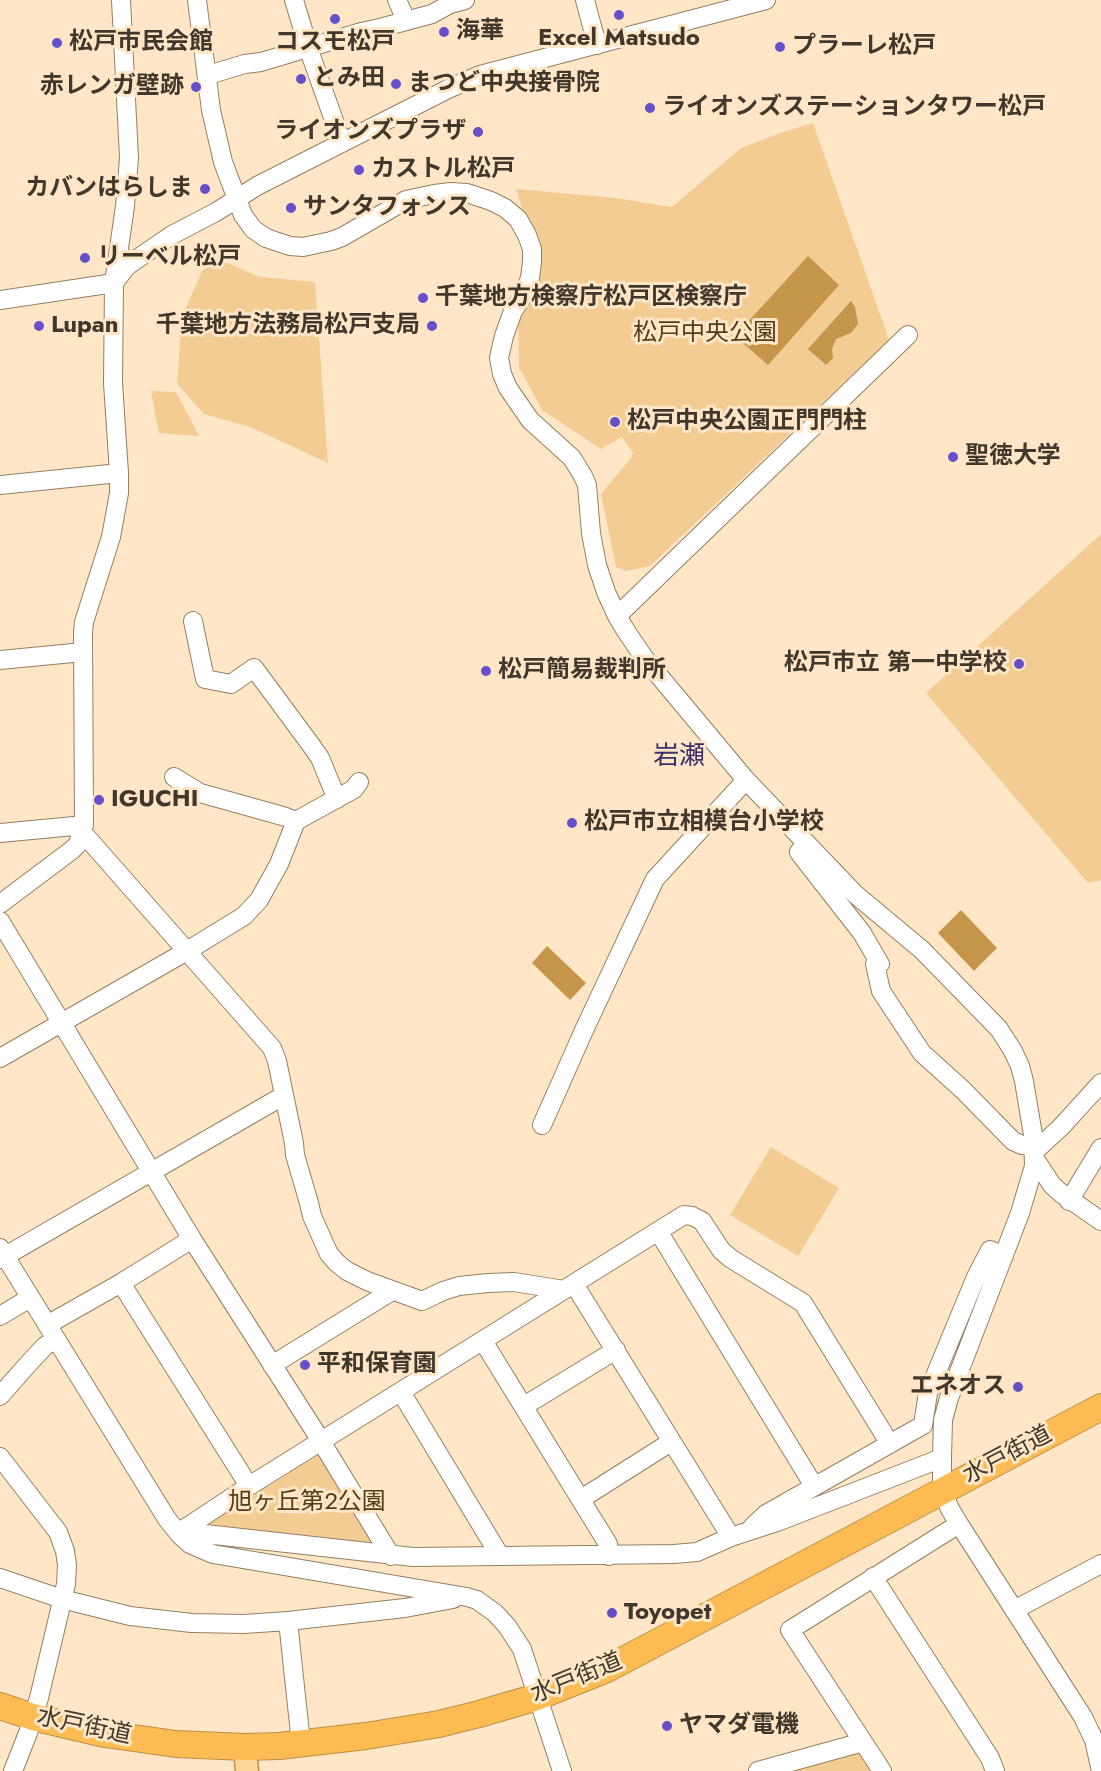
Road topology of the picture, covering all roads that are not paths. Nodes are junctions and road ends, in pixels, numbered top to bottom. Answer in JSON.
{"nodes":[{"id":1,"x":121,"y":0,"type":"edge"},
{"id":2,"x":197,"y":0,"type":"edge"},
{"id":3,"x":294,"y":0,"type":"edge"},
{"id":4,"x":397,"y":0,"type":"edge"},
{"id":5,"x":465,"y":0,"type":"edge"},
{"id":6,"x":585,"y":0,"type":"edge"},
{"id":7,"x":766,"y":0,"type":"edge"},
{"id":8,"x":406,"y":20,"type":"junction"},
{"id":9,"x":597,"y":45,"type":"junction"},
{"id":10,"x":309,"y":47,"type":"junction"},
{"id":11,"x":208,"y":75,"type":"junction"},
{"id":12,"x":342,"y":143,"type":"junction"},
{"id":13,"x":236,"y":199,"type":"junction"},
{"id":14,"x":114,"y":283,"type":"junction"},
{"id":15,"x":0,"y":300,"type":"edge"},
{"id":16,"x":908,"y":335,"type":"dead end"},
{"id":17,"x":119,"y":473,"type":"junction"},
{"id":18,"x":0,"y":485,"type":"edge"},
{"id":19,"x":616,"y":616,"type":"junction"},
{"id":20,"x":193,"y":621,"type":"dead end"},
{"id":21,"x":83,"y":651,"type":"junction"},
{"id":22,"x":0,"y":660,"type":"edge"},
{"id":23,"x":174,"y":777,"type":"dead end"},
{"id":24,"x":746,"y":780,"type":"junction"},
{"id":25,"x":359,"y":782,"type":"dead end"},
{"id":26,"x":337,"y":799,"type":"junction"},
{"id":27,"x":296,"y":821,"type":"junction"},
{"id":28,"x":0,"y":833,"type":"edge"},
{"id":29,"x":82,"y":834,"type":"junction"},
{"id":30,"x":806,"y":843,"type":"junction"},
{"id":31,"x":0,"y":904,"type":"edge"},
{"id":32,"x":0,"y":921,"type":"edge"},
{"id":33,"x":187,"y":951,"type":"junction"},
{"id":34,"x":62,"y":1023,"type":"junction"},
{"id":35,"x":0,"y":1058,"type":"edge"},
{"id":36,"x":1101,"y":1083,"type":"edge"},
{"id":37,"x":283,"y":1096,"type":"junction"},
{"id":38,"x":542,"y":1125,"type":"dead end"},
{"id":39,"x":1101,"y":1148,"type":"edge"},
{"id":40,"x":1035,"y":1152,"type":"junction"},
{"id":41,"x":151,"y":1171,"type":"junction"},
{"id":42,"x":1069,"y":1201,"type":"junction"},
{"id":43,"x":1101,"y":1221,"type":"edge"},
{"id":44,"x":658,"y":1231,"type":"junction"},
{"id":45,"x":192,"y":1239,"type":"junction"},
{"id":46,"x":2,"y":1255,"type":"edge"},
{"id":47,"x":1004,"y":1256,"type":"junction"},
{"id":48,"x":121,"y":1283,"type":"junction"},
{"id":49,"x":569,"y":1287,"type":"junction"},
{"id":50,"x":392,"y":1291,"type":"junction"},
{"id":51,"x":30,"y":1298,"type":"junction"},
{"id":52,"x":0,"y":1316,"type":"edge"},
{"id":53,"x":52,"y":1332,"type":"junction"},
{"id":54,"x":483,"y":1341,"type":"junction"},
{"id":55,"x":616,"y":1350,"type":"junction"},
{"id":56,"x":272,"y":1365,"type":"junction"},
{"id":57,"x":401,"y":1392,"type":"junction"},
{"id":58,"x":0,"y":1396,"type":"edge"},
{"id":59,"x":524,"y":1406,"type":"junction"},
{"id":60,"x":1101,"y":1407,"type":"edge"},
{"id":61,"x":322,"y":1441,"type":"junction"},
{"id":62,"x":671,"y":1442,"type":"junction"},
{"id":63,"x":890,"y":1444,"type":"junction"},
{"id":64,"x":0,"y":1457,"type":"edge"},
{"id":65,"x":942,"y":1458,"type":"junction"},
{"id":66,"x":249,"y":1486,"type":"junction"},
{"id":67,"x":814,"y":1486,"type":"junction"},
{"id":68,"x":942,"y":1490,"type":"junction"},
{"id":69,"x":581,"y":1499,"type":"junction"},
{"id":70,"x":959,"y":1524,"type":"junction"},
{"id":71,"x":178,"y":1531,"type":"junction"},
{"id":72,"x":739,"y":1534,"type":"junction"},
{"id":73,"x":391,"y":1556,"type":"junction"},
{"id":74,"x":500,"y":1556,"type":"junction"},
{"id":75,"x":609,"y":1556,"type":"junction"},
{"id":76,"x":1101,"y":1564,"type":"edge"},
{"id":77,"x":873,"y":1577,"type":"junction"},
{"id":78,"x":0,"y":1578,"type":"edge"},
{"id":79,"x":467,"y":1597,"type":"junction"},
{"id":80,"x":62,"y":1599,"type":"junction"},
{"id":81,"x":1014,"y":1610,"type":"junction"},
{"id":82,"x":288,"y":1621,"type":"junction"},
{"id":83,"x":537,"y":1697,"type":"junction"},
{"id":84,"x":0,"y":1706,"type":"edge"},
{"id":85,"x":33,"y":1717,"type":"junction"},
{"id":86,"x":863,"y":1742,"type":"junction"},
{"id":87,"x":301,"y":1743,"type":"junction"},
{"id":88,"x":246,"y":1759,"type":"edge"},
{"id":89,"x":13,"y":1771,"type":"edge"},
{"id":90,"x":562,"y":1771,"type":"edge"},
{"id":91,"x":758,"y":1771,"type":"edge"},
{"id":92,"x":882,"y":1771,"type":"edge"},
{"id":93,"x":995,"y":1771,"type":"edge"},
{"id":94,"x":1101,"y":1771,"type":"edge"}],
"edges":[{"from":1,"to":14,"type":"street"},
{"from":2,"to":11,"type":"street"},
{"from":3,"to":10,"type":"street"},
{"from":4,"to":8,"type":"street"},
{"from":5,"to":8,"type":"street"},
{"from":6,"to":9,"type":"street"},
{"from":7,"to":9,"type":"street"},
{"from":8,"to":10,"type":"street"},
{"from":9,"to":12,"type":"street"},
{"from":10,"to":11,"type":"street"},
{"from":10,"to":12,"type":"street"},
{"from":11,"to":13,"type":"street"},
{"from":12,"to":13,"type":"street"},
{"from":13,"to":14,"type":"street"},
{"from":13,"to":19,"type":"street"},
{"from":14,"to":15,"type":"street"},
{"from":14,"to":17,"type":"street"},
{"from":16,"to":19,"type":"street"},
{"from":17,"to":18,"type":"street"},
{"from":17,"to":21,"type":"street"},
{"from":19,"to":24,"type":"street"},
{"from":20,"to":26,"type":"street"},
{"from":21,"to":22,"type":"street"},
{"from":21,"to":29,"type":"street"},
{"from":23,"to":27,"type":"street"},
{"from":24,"to":30,"type":"street"},
{"from":24,"to":38,"type":"street"},
{"from":25,"to":26,"type":"street"},
{"from":26,"to":27,"type":"street"},
{"from":27,"to":33,"type":"street"},
{"from":28,"to":29,"type":"street"},
{"from":29,"to":31,"type":"street"},
{"from":29,"to":33,"type":"street"},
{"from":30,"to":40,"type":"street"},
{"from":30,"to":40,"type":"street"},
{"from":32,"to":34,"type":"street"},
{"from":33,"to":34,"type":"street"},
{"from":33,"to":37,"type":"street"},
{"from":34,"to":35,"type":"street"},
{"from":34,"to":41,"type":"street"},
{"from":36,"to":40,"type":"street"},
{"from":37,"to":41,"type":"street"},
{"from":37,"to":50,"type":"street"},
{"from":39,"to":42,"type":"street"},
{"from":40,"to":42,"type":"street"},
{"from":40,"to":47,"type":"street"},
{"from":41,"to":45,"type":"street"},
{"from":41,"to":46,"type":"street"},
{"from":42,"to":43,"type":"street"},
{"from":44,"to":49,"type":"street"},
{"from":44,"to":63,"type":"street"},
{"from":44,"to":67,"type":"street"},
{"from":45,"to":48,"type":"street"},
{"from":45,"to":56,"type":"street"},
{"from":46,"to":51,"type":"street"},
{"from":47,"to":63,"type":"street"},
{"from":47,"to":65,"type":"street"},
{"from":48,"to":53,"type":"street"},
{"from":48,"to":66,"type":"street"},
{"from":49,"to":50,"type":"street"},
{"from":49,"to":54,"type":"street"},
{"from":49,"to":55,"type":"street"},
{"from":50,"to":56,"type":"street"},
{"from":51,"to":52,"type":"street"},
{"from":51,"to":53,"type":"street"},
{"from":53,"to":58,"type":"street"},
{"from":53,"to":71,"type":"street"},
{"from":54,"to":57,"type":"street"},
{"from":54,"to":59,"type":"street"},
{"from":55,"to":59,"type":"street"},
{"from":55,"to":62,"type":"street"},
{"from":56,"to":61,"type":"street"},
{"from":57,"to":61,"type":"street"},
{"from":57,"to":74,"type":"street"},
{"from":59,"to":69,"type":"street"},
{"from":60,"to":68,"type":"highway","name":"水戸街道"},
{"from":61,"to":66,"type":"street"},
{"from":61,"to":73,"type":"street"},
{"from":62,"to":69,"type":"street"},
{"from":62,"to":72,"type":"street"},
{"from":63,"to":67,"type":"street"},
{"from":64,"to":80,"type":"street"},
{"from":65,"to":68,"type":"street"},
{"from":65,"to":72,"type":"street"},
{"from":66,"to":71,"type":"street"},
{"from":67,"to":72,"type":"street"},
{"from":68,"to":70,"type":"street"},
{"from":68,"to":83,"type":"highway","name":"水戸街道"},
{"from":69,"to":75,"type":"street"},
{"from":70,"to":77,"type":"street"},
{"from":70,"to":81,"type":"street"},
{"from":71,"to":73,"type":"street"},
{"from":71,"to":79,"type":"street"},
{"from":72,"to":75,"type":"street"},
{"from":73,"to":74,"type":"street"},
{"from":74,"to":75,"type":"street"},
{"from":76,"to":81,"type":"street"},
{"from":77,"to":86,"type":"street"},
{"from":77,"to":93,"type":"street"},
{"from":78,"to":80,"type":"street"},
{"from":79,"to":82,"type":"street"},
{"from":79,"to":83,"type":"street"},
{"from":80,"to":82,"type":"street"},
{"from":80,"to":85,"type":"street"},
{"from":81,"to":94,"type":"street"},
{"from":82,"to":87,"type":"street"},
{"from":83,"to":87,"type":"highway","name":"水戸街道"},
{"from":83,"to":90,"type":"street"},
{"from":84,"to":85,"type":"highway","name":"水戸街道"},
{"from":85,"to":88,"type":"highway","name":"水戸街道"},
{"from":85,"to":89,"type":"street"},
{"from":86,"to":91,"type":"street"},
{"from":86,"to":92,"type":"street"},
{"from":87,"to":88,"type":"highway","name":"水戸街道"}]}
